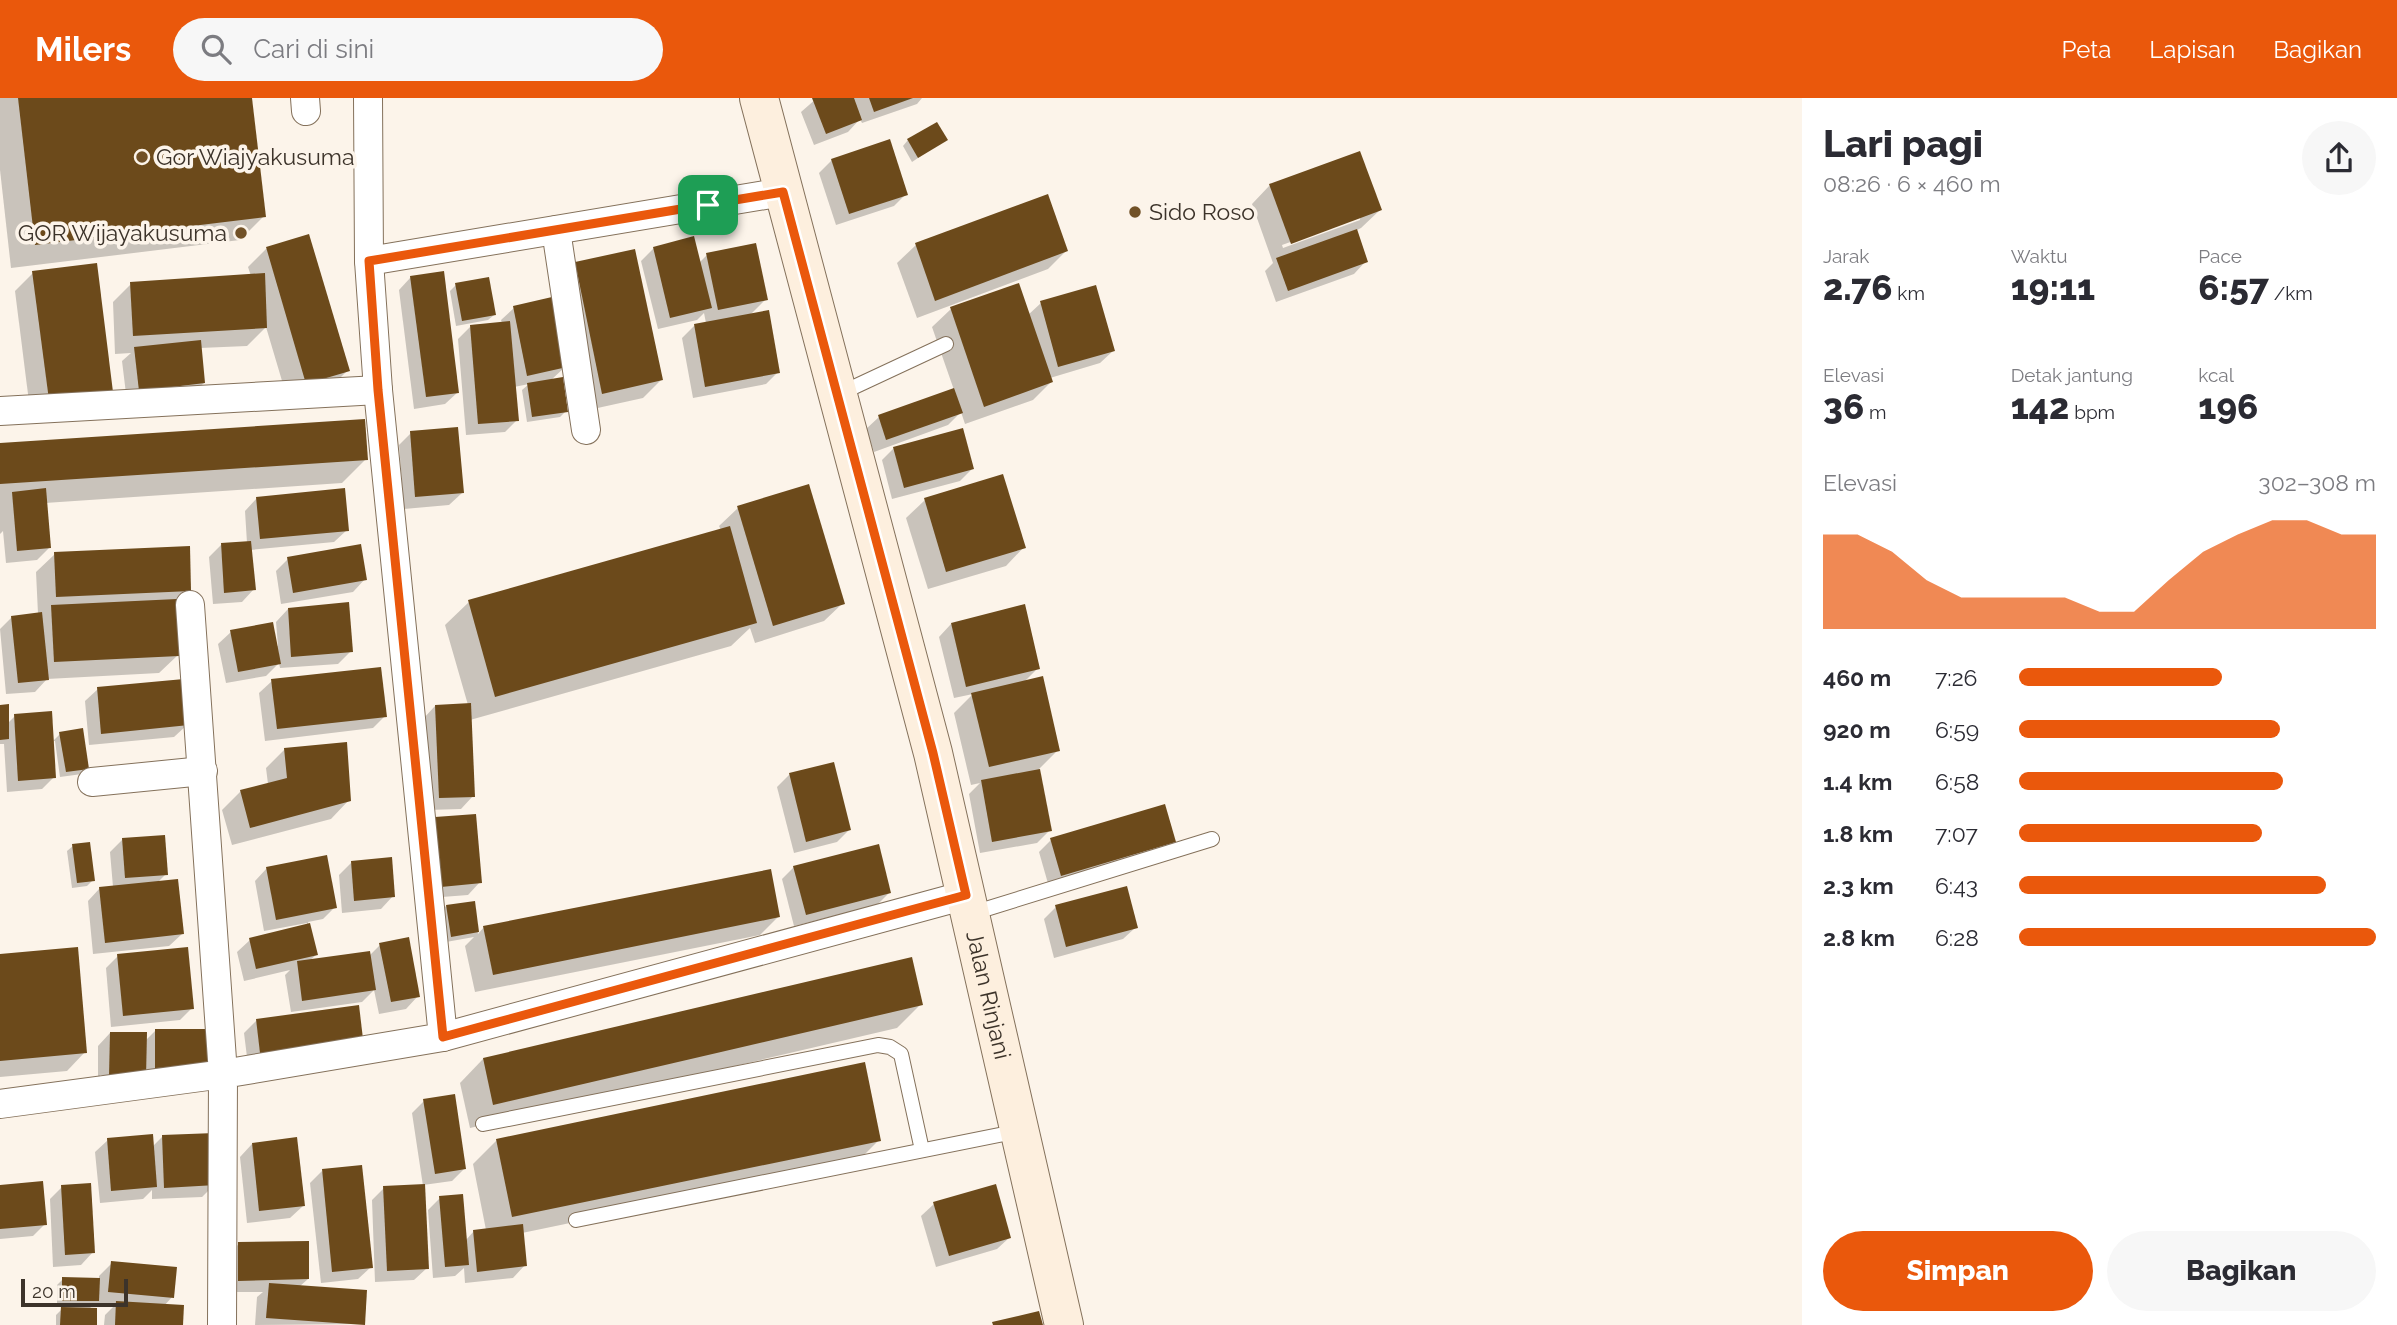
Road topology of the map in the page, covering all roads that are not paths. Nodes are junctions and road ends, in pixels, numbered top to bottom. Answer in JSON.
{"nodes":[{"id":1,"x":368,"y":98,"type":"edge"},
{"id":2,"x":759,"y":98,"type":"edge"},
{"id":3,"x":783,"y":192,"type":"junction"},
{"id":4,"x":556,"y":230,"type":"junction"},
{"id":5,"x":369,"y":261,"type":"junction"},
{"id":6,"x":946,"y":344,"type":"dead end"},
{"id":7,"x":378,"y":390,"type":"junction"},
{"id":8,"x":837,"y":394,"type":"junction"},
{"id":9,"x":0,"y":411,"type":"edge"},
{"id":10,"x":586,"y":430,"type":"dead end"},
{"id":11,"x":190,"y":605,"type":"dead end"},
{"id":12,"x":203,"y":771,"type":"junction"},
{"id":13,"x":92,"y":782,"type":"dead end"},
{"id":14,"x":1212,"y":839,"type":"dead end"},
{"id":15,"x":968,"y":904,"type":"junction"},
{"id":16,"x":443,"y":1037,"type":"junction"},
{"id":17,"x":223,"y":1074,"type":"junction"},
{"id":18,"x":0,"y":1104,"type":"edge"},
{"id":19,"x":483,"y":1124,"type":"dead end"},
{"id":20,"x":1020,"y":1130,"type":"junction"},
{"id":21,"x":922,"y":1150,"type":"junction"},
{"id":22,"x":576,"y":1220,"type":"dead end"},
{"id":23,"x":222,"y":1325,"type":"edge"},
{"id":24,"x":1064,"y":1325,"type":"edge"}],
"edges":[{"from":1,"to":5,"type":"street"},
{"from":2,"to":3,"type":"street","name":"Jalan Rinjani"},
{"from":3,"to":4,"type":"street"},
{"from":3,"to":8,"type":"street","name":"Jalan Rinjani"},
{"from":4,"to":5,"type":"street"},
{"from":4,"to":10,"type":"street"},
{"from":5,"to":7,"type":"street"},
{"from":6,"to":8,"type":"lane"},
{"from":7,"to":9,"type":"street"},
{"from":7,"to":16,"type":"street"},
{"from":8,"to":15,"type":"street","name":"Jalan Rinjani"},
{"from":11,"to":12,"type":"street"},
{"from":12,"to":13,"type":"street"},
{"from":12,"to":17,"type":"street"},
{"from":14,"to":15,"type":"lane"},
{"from":15,"to":16,"type":"street"},
{"from":15,"to":20,"type":"street","name":"Jalan Rinjani"},
{"from":16,"to":17,"type":"street"},
{"from":17,"to":18,"type":"street"},
{"from":17,"to":23,"type":"street"},
{"from":19,"to":21,"type":"lane"},
{"from":20,"to":21,"type":"lane"},
{"from":20,"to":24,"type":"street","name":"Jalan Rinjani"},
{"from":21,"to":22,"type":"lane"}]}
